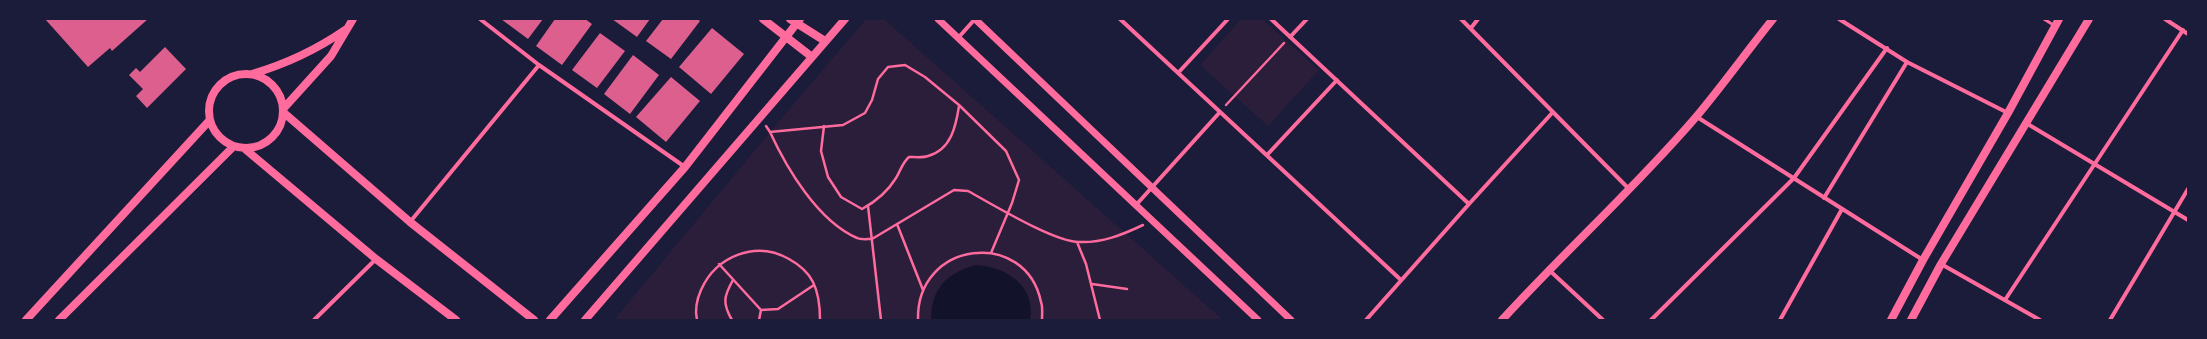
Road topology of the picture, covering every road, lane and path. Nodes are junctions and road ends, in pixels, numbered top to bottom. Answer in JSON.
{"nodes":[{"id":1,"x":353,"y":19,"type":"edge"},
{"id":2,"x":480,"y":19,"type":"edge"},
{"id":3,"x":763,"y":19,"type":"edge"},
{"id":4,"x":845,"y":19,"type":"edge"},
{"id":5,"x":938,"y":19,"type":"edge"},
{"id":6,"x":975,"y":19,"type":"edge"},
{"id":7,"x":1120,"y":19,"type":"edge"},
{"id":8,"x":1228,"y":19,"type":"edge"},
{"id":9,"x":1271,"y":19,"type":"edge"},
{"id":10,"x":1307,"y":19,"type":"edge"},
{"id":11,"x":1461,"y":19,"type":"edge"},
{"id":12,"x":1478,"y":19,"type":"edge"},
{"id":13,"x":1773,"y":19,"type":"edge"},
{"id":14,"x":1839,"y":19,"type":"edge"},
{"id":15,"x":2044,"y":19,"type":"edge"},
{"id":16,"x":2089,"y":19,"type":"edge"},
{"id":17,"x":2165,"y":19,"type":"edge"},
{"id":18,"x":795,"y":21,"type":"edge"},
{"id":19,"x":2057,"y":22,"type":"edge"},
{"id":20,"x":1470,"y":28,"type":"junction"},
{"id":21,"x":345,"y":29,"type":"junction"},
{"id":22,"x":2183,"y":30,"type":"junction"},
{"id":23,"x":2188,"y":34,"type":"edge"},
{"id":24,"x":787,"y":37,"type":"junction"},
{"id":25,"x":1290,"y":37,"type":"junction"},
{"id":26,"x":958,"y":38,"type":"junction"},
{"id":27,"x":825,"y":42,"type":"junction"},
{"id":28,"x":1887,"y":48,"type":"junction"},
{"id":29,"x":812,"y":57,"type":"junction"},
{"id":30,"x":1907,"y":62,"type":"junction"},
{"id":31,"x":539,"y":65,"type":"junction"},
{"id":32,"x":1178,"y":73,"type":"junction"},
{"id":33,"x":252,"y":74,"type":"junction"},
{"id":34,"x":1337,"y":80,"type":"junction"},
{"id":35,"x":959,"y":105,"type":"junction"},
{"id":36,"x":283,"y":111,"type":"junction"},
{"id":37,"x":1220,"y":112,"type":"junction"},
{"id":38,"x":1553,"y":112,"type":"junction"},
{"id":39,"x":2008,"y":113,"type":"junction"},
{"id":40,"x":1696,"y":116,"type":"junction"},
{"id":41,"x":759,"y":118,"type":"junction"},
{"id":42,"x":209,"y":121,"type":"junction"},
{"id":43,"x":2025,"y":122,"type":"junction"},
{"id":44,"x":824,"y":126,"type":"junction"},
{"id":45,"x":770,"y":132,"type":"junction"},
{"id":46,"x":233,"y":147,"type":"junction"},
{"id":47,"x":245,"y":149,"type":"junction"},
{"id":48,"x":1267,"y":155,"type":"junction"},
{"id":49,"x":2094,"y":165,"type":"junction"},
{"id":50,"x":685,"y":167,"type":"junction"},
{"id":51,"x":1794,"y":178,"type":"junction"},
{"id":52,"x":1152,"y":187,"type":"junction"},
{"id":53,"x":2188,"y":189,"type":"edge"},
{"id":54,"x":1629,"y":190,"type":"junction"},
{"id":55,"x":1824,"y":198,"type":"junction"},
{"id":56,"x":1469,"y":204,"type":"junction"},
{"id":57,"x":1136,"y":205,"type":"junction"},
{"id":58,"x":868,"y":206,"type":"junction"},
{"id":59,"x":1842,"y":209,"type":"junction"},
{"id":60,"x":1008,"y":212,"type":"junction"},
{"id":61,"x":2174,"y":212,"type":"junction"},
{"id":62,"x":1152,"y":220,"type":"junction"},
{"id":63,"x":2188,"y":220,"type":"edge"},
{"id":64,"x":410,"y":222,"type":"junction"},
{"id":65,"x":897,"y":224,"type":"junction"},
{"id":66,"x":872,"y":239,"type":"junction"},
{"id":67,"x":1077,"y":242,"type":"junction"},
{"id":68,"x":991,"y":253,"type":"junction"},
{"id":69,"x":376,"y":259,"type":"junction"},
{"id":70,"x":1923,"y":260,"type":"junction"},
{"id":71,"x":719,"y":264,"type":"junction"},
{"id":72,"x":1941,"y":264,"type":"junction"},
{"id":73,"x":1548,"y":269,"type":"junction"},
{"id":74,"x":733,"y":280,"type":"junction"},
{"id":75,"x":1401,"y":280,"type":"junction"},
{"id":76,"x":1092,"y":284,"type":"junction"},
{"id":77,"x":814,"y":285,"type":"junction"},
{"id":78,"x":1127,"y":289,"type":"dead end"},
{"id":79,"x":923,"y":291,"type":"junction"},
{"id":80,"x":2005,"y":300,"type":"junction"},
{"id":81,"x":761,"y":310,"type":"junction"},
{"id":82,"x":1288,"y":319,"type":"edge"},
{"id":83,"x":26,"y":320,"type":"edge"},
{"id":84,"x":59,"y":320,"type":"edge"},
{"id":85,"x":314,"y":320,"type":"edge"},
{"id":86,"x":456,"y":320,"type":"edge"},
{"id":87,"x":534,"y":320,"type":"edge"},
{"id":88,"x":550,"y":320,"type":"edge"},
{"id":89,"x":585,"y":320,"type":"edge"},
{"id":90,"x":697,"y":320,"type":"edge"},
{"id":91,"x":732,"y":320,"type":"edge"},
{"id":92,"x":759,"y":320,"type":"edge"},
{"id":93,"x":820,"y":320,"type":"edge"},
{"id":94,"x":881,"y":320,"type":"edge"},
{"id":95,"x":918,"y":320,"type":"edge"},
{"id":96,"x":1042,"y":320,"type":"edge"},
{"id":97,"x":1100,"y":320,"type":"edge"},
{"id":98,"x":1258,"y":320,"type":"edge"},
{"id":99,"x":1366,"y":320,"type":"edge"},
{"id":100,"x":1502,"y":320,"type":"edge"},
{"id":101,"x":1603,"y":320,"type":"edge"},
{"id":102,"x":1651,"y":320,"type":"edge"},
{"id":103,"x":1780,"y":320,"type":"edge"},
{"id":104,"x":1892,"y":320,"type":"edge"},
{"id":105,"x":1911,"y":320,"type":"edge"},
{"id":106,"x":2040,"y":320,"type":"edge"},
{"id":107,"x":2110,"y":320,"type":"edge"}],
"edges":[{"from":1,"to":21,"type":"main road"},
{"from":2,"to":31,"type":"street"},
{"from":3,"to":24,"type":"main road"},
{"from":4,"to":27,"type":"main road"},
{"from":5,"to":26,"type":"street"},
{"from":6,"to":26,"type":"street"},
{"from":6,"to":52,"type":"street"},
{"from":7,"to":32,"type":"street"},
{"from":8,"to":32,"type":"street"},
{"from":9,"to":25,"type":"street"},
{"from":10,"to":25,"type":"street"},
{"from":11,"to":20,"type":"street"},
{"from":12,"to":20,"type":"street"},
{"from":13,"to":40,"type":"main road"},
{"from":14,"to":28,"type":"street"},
{"from":15,"to":19,"type":"lane"},
{"from":16,"to":43,"type":"main road"},
{"from":17,"to":22,"type":"street"},
{"from":18,"to":24,"type":"main road"},
{"from":18,"to":27,"type":"main road"},
{"from":19,"to":39,"type":"main road"},
{"from":20,"to":38,"type":"street"},
{"from":21,"to":33,"type":"main road"},
{"from":21,"to":36,"type":"main road"},
{"from":22,"to":23,"type":"street"},
{"from":22,"to":49,"type":"street"},
{"from":24,"to":29,"type":"main road"},
{"from":24,"to":50,"type":"main road"},
{"from":25,"to":34,"type":"street"},
{"from":25,"to":37,"type":"path"},
{"from":26,"to":57,"type":"street"},
{"from":27,"to":29,"type":"main road"},
{"from":28,"to":30,"type":"street"},
{"from":28,"to":51,"type":"street"},
{"from":29,"to":41,"type":"main road"},
{"from":30,"to":39,"type":"street"},
{"from":30,"to":55,"type":"street"},
{"from":31,"to":50,"type":"street"},
{"from":31,"to":64,"type":"street"},
{"from":32,"to":37,"type":"street"},
{"from":33,"to":36,"type":"main road"},
{"from":33,"to":42,"type":"main road"},
{"from":34,"to":48,"type":"street"},
{"from":34,"to":56,"type":"street"},
{"from":35,"to":44,"type":"path"},
{"from":35,"to":58,"type":"path"},
{"from":35,"to":60,"type":"path"},
{"from":36,"to":47,"type":"main road"},
{"from":36,"to":64,"type":"main road"},
{"from":37,"to":48,"type":"street"},
{"from":37,"to":52,"type":"street"},
{"from":38,"to":54,"type":"street"},
{"from":38,"to":56,"type":"street"},
{"from":39,"to":70,"type":"main road"},
{"from":40,"to":51,"type":"street"},
{"from":40,"to":54,"type":"main road"},
{"from":41,"to":45,"type":"path"},
{"from":41,"to":89,"type":"main road"},
{"from":42,"to":46,"type":"main road"},
{"from":42,"to":83,"type":"main road"},
{"from":43,"to":49,"type":"street"},
{"from":43,"to":72,"type":"main road"},
{"from":44,"to":45,"type":"path"},
{"from":44,"to":58,"type":"path"},
{"from":45,"to":66,"type":"path"},
{"from":46,"to":47,"type":"main road"},
{"from":46,"to":84,"type":"main road"},
{"from":47,"to":69,"type":"main road"},
{"from":48,"to":75,"type":"street"},
{"from":49,"to":61,"type":"street"},
{"from":49,"to":80,"type":"street"},
{"from":50,"to":88,"type":"main road"},
{"from":51,"to":55,"type":"street"},
{"from":51,"to":102,"type":"street"},
{"from":52,"to":57,"type":"street"},
{"from":52,"to":82,"type":"street"},
{"from":53,"to":61,"type":"street"},
{"from":54,"to":73,"type":"main road"},
{"from":55,"to":59,"type":"street"},
{"from":56,"to":75,"type":"street"},
{"from":57,"to":62,"type":"street"},
{"from":58,"to":66,"type":"path"},
{"from":59,"to":70,"type":"street"},
{"from":59,"to":103,"type":"street"},
{"from":60,"to":65,"type":"path"},
{"from":60,"to":67,"type":"path"},
{"from":60,"to":68,"type":"path"},
{"from":61,"to":63,"type":"street"},
{"from":61,"to":107,"type":"street"},
{"from":62,"to":67,"type":"path"},
{"from":62,"to":98,"type":"street"},
{"from":64,"to":87,"type":"main road"},
{"from":65,"to":66,"type":"path"},
{"from":65,"to":79,"type":"path"},
{"from":66,"to":94,"type":"path"},
{"from":67,"to":76,"type":"path"},
{"from":68,"to":79,"type":"path"},
{"from":68,"to":96,"type":"path"},
{"from":69,"to":85,"type":"street"},
{"from":69,"to":86,"type":"main road"},
{"from":70,"to":104,"type":"main road"},
{"from":71,"to":74,"type":"path"},
{"from":71,"to":77,"type":"path"},
{"from":71,"to":90,"type":"path"},
{"from":72,"to":80,"type":"street"},
{"from":72,"to":105,"type":"main road"},
{"from":73,"to":100,"type":"main road"},
{"from":73,"to":101,"type":"street"},
{"from":74,"to":81,"type":"path"},
{"from":74,"to":91,"type":"path"},
{"from":75,"to":99,"type":"street"},
{"from":76,"to":78,"type":"path"},
{"from":76,"to":97,"type":"path"},
{"from":77,"to":81,"type":"path"},
{"from":77,"to":93,"type":"path"},
{"from":79,"to":95,"type":"path"},
{"from":80,"to":106,"type":"street"},
{"from":81,"to":92,"type":"path"}]}
